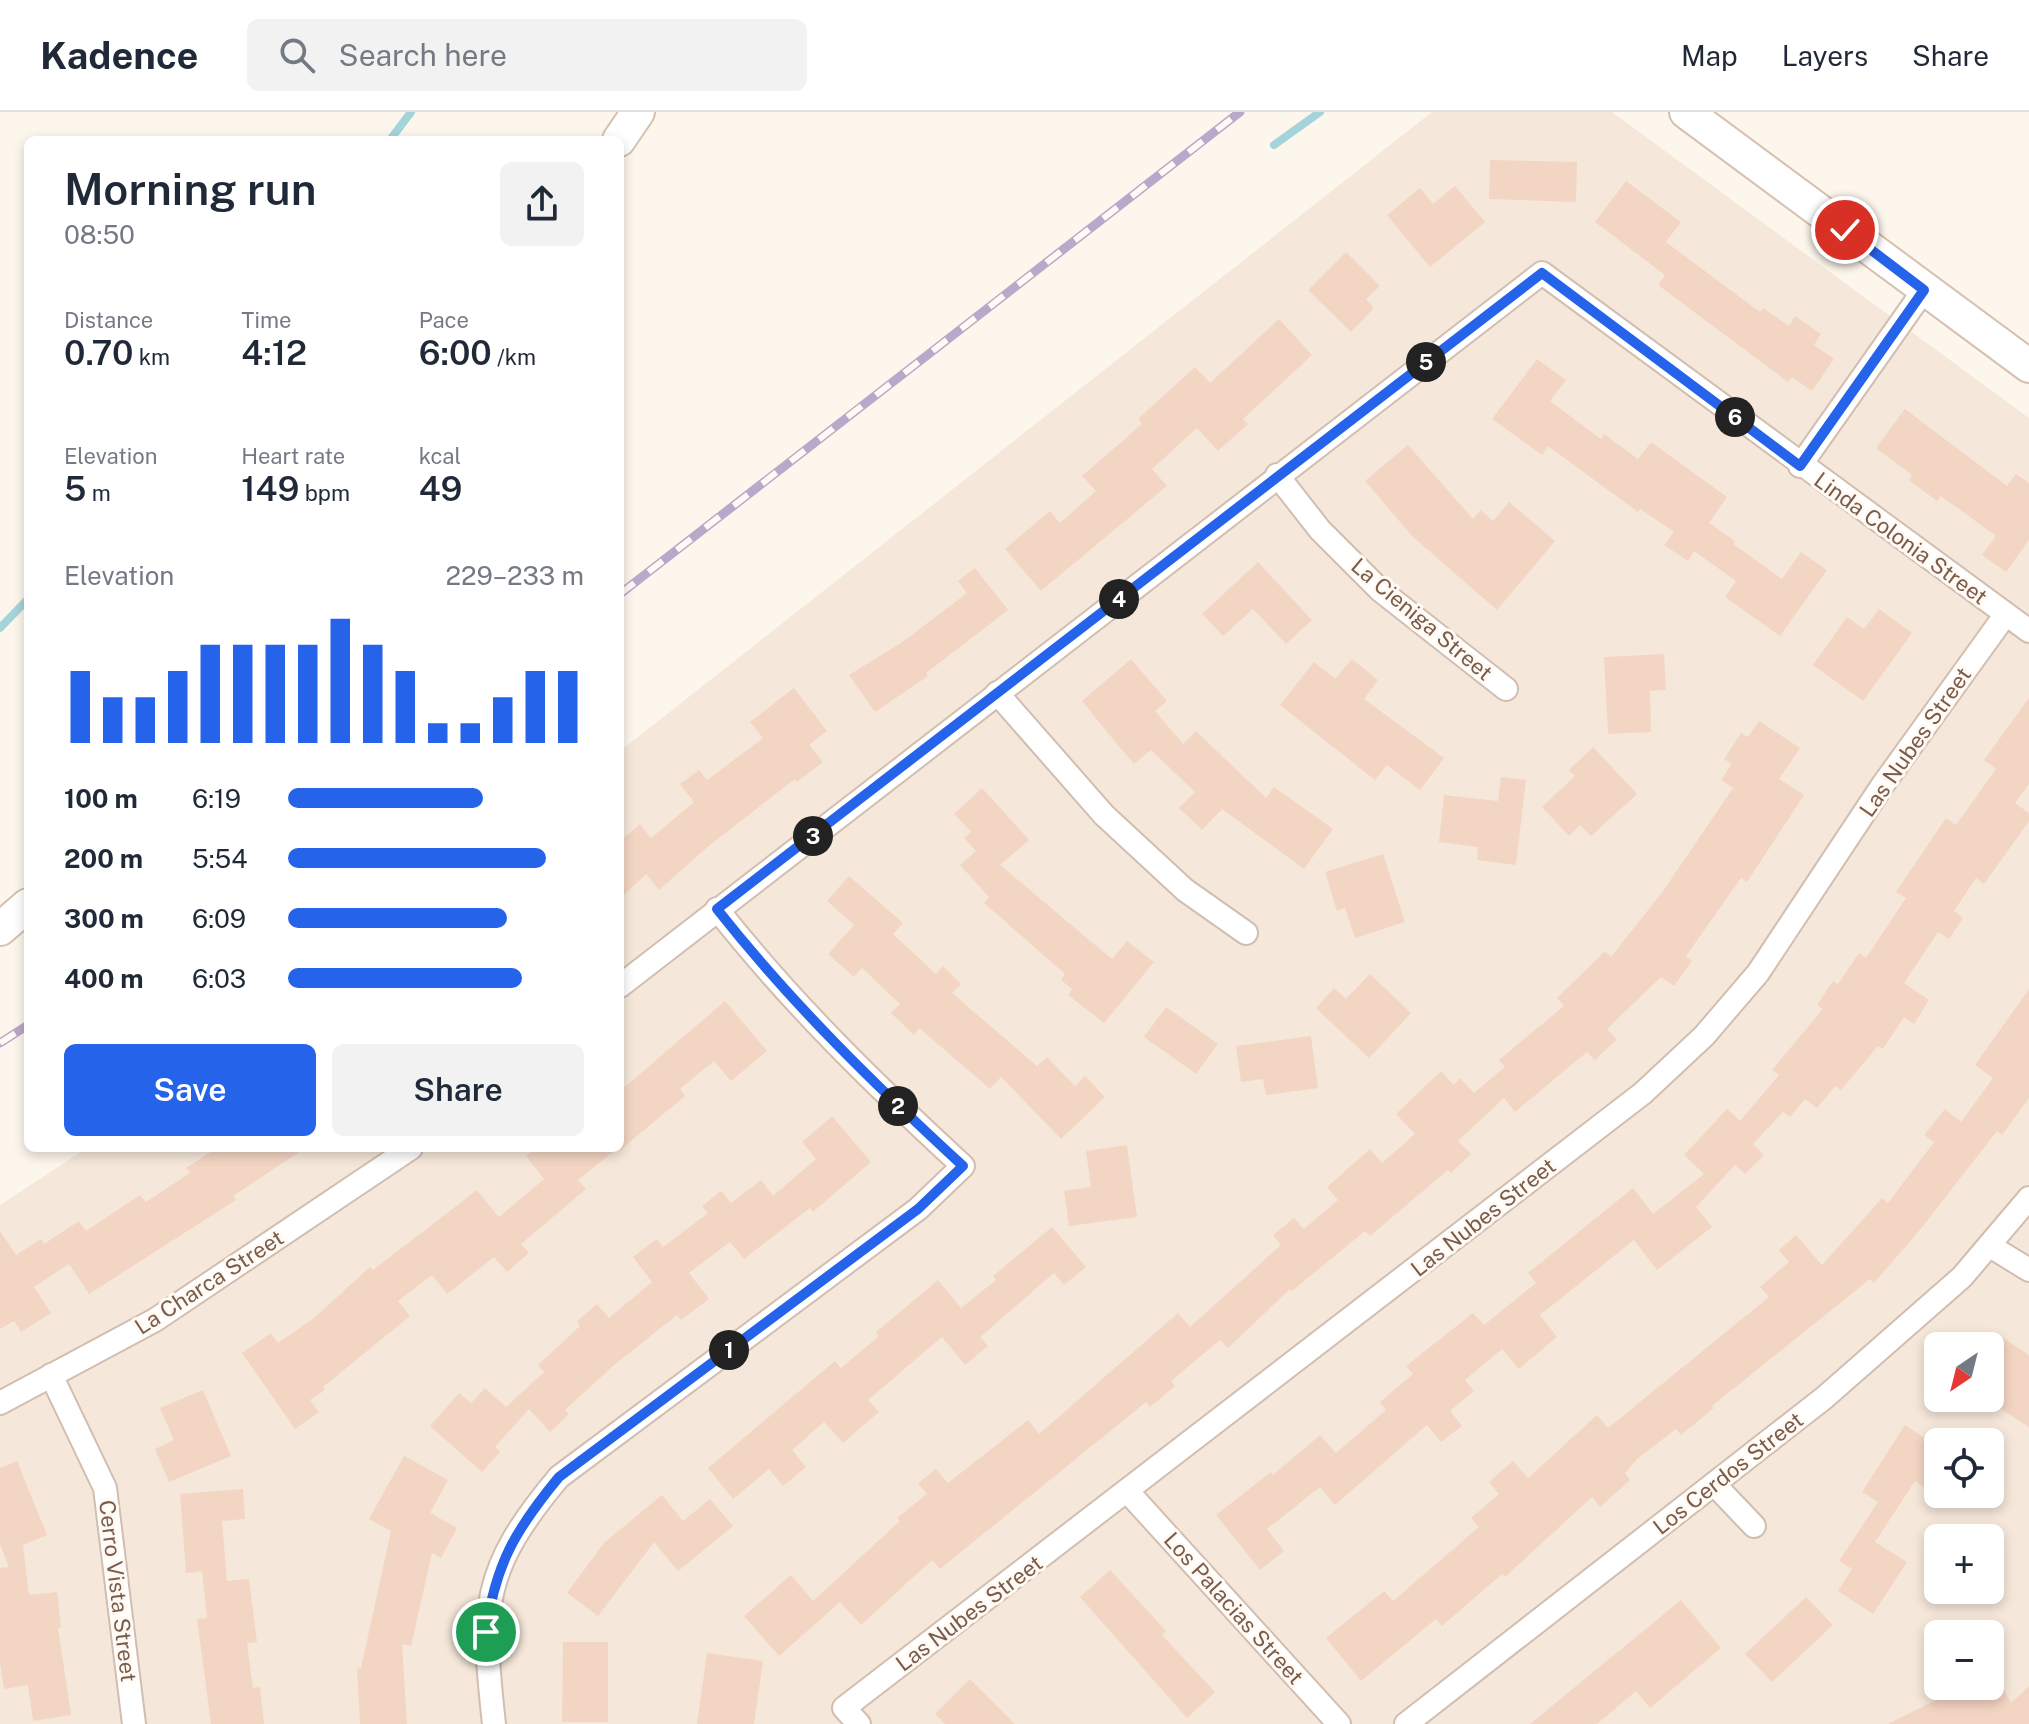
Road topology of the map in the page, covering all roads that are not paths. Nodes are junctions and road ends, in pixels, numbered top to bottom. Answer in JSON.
{"nodes":[{"id":1,"x":638,"y":112,"type":"edge"},
{"id":2,"x":1686,"y":112,"type":"edge"},
{"id":3,"x":622,"y":136,"type":"edge"},
{"id":4,"x":1924,"y":290,"type":"junction"},
{"id":5,"x":2029,"y":366,"type":"edge"},
{"id":6,"x":1800,"y":466,"type":"junction"},
{"id":7,"x":1277,"y":475,"type":"junction"},
{"id":8,"x":2006,"y":614,"type":"junction"},
{"id":9,"x":2029,"y":631,"type":"edge"},
{"id":10,"x":1506,"y":689,"type":"dead end"},
{"id":11,"x":997,"y":693,"type":"junction"},
{"id":12,"x":24,"y":908,"type":"edge"},
{"id":13,"x":717,"y":909,"type":"junction"},
{"id":14,"x":0,"y":929,"type":"edge"},
{"id":15,"x":1246,"y":933,"type":"dead end"},
{"id":16,"x":624,"y":983,"type":"edge"},
{"id":17,"x":405,"y":1152,"type":"edge"},
{"id":18,"x":2029,"y":1198,"type":"edge"},
{"id":19,"x":1990,"y":1246,"type":"junction"},
{"id":20,"x":2029,"y":1270,"type":"edge"},
{"id":21,"x":51,"y":1375,"type":"junction"},
{"id":22,"x":0,"y":1403,"type":"edge"},
{"id":23,"x":1714,"y":1484,"type":"junction"},
{"id":24,"x":1128,"y":1492,"type":"junction"},
{"id":25,"x":1754,"y":1526,"type":"dead end"},
{"id":26,"x":852,"y":1716,"type":"edge"},
{"id":27,"x":134,"y":1724,"type":"edge"},
{"id":28,"x":494,"y":1724,"type":"edge"},
{"id":29,"x":1339,"y":1724,"type":"edge"},
{"id":30,"x":1406,"y":1724,"type":"edge"}],
"edges":[{"from":1,"to":3,"type":"street"},
{"from":2,"to":4,"type":"street"},
{"from":4,"to":5,"type":"street"},
{"from":4,"to":6,"type":"street"},
{"from":6,"to":7,"type":"street","name":"Linda Colonia Street"},
{"from":6,"to":8,"type":"street","name":"Linda Colonia Street"},
{"from":7,"to":10,"type":"street","name":"La Cieniga Street"},
{"from":7,"to":11,"type":"street"},
{"from":8,"to":9,"type":"street","name":"Linda Colonia Street"},
{"from":8,"to":24,"type":"street","name":"Las Nubes Street"},
{"from":11,"to":13,"type":"street"},
{"from":11,"to":15,"type":"street"},
{"from":12,"to":14,"type":"street"},
{"from":13,"to":16,"type":"street"},
{"from":13,"to":28,"type":"street"},
{"from":17,"to":21,"type":"street","name":"La Charca Street"},
{"from":18,"to":19,"type":"street","name":"Los Cerdos Street"},
{"from":19,"to":20,"type":"street"},
{"from":19,"to":23,"type":"street","name":"Los Cerdos Street"},
{"from":21,"to":22,"type":"street","name":"La Charca Street"},
{"from":21,"to":27,"type":"street","name":"Cerro Vista Street"},
{"from":23,"to":25,"type":"street"},
{"from":23,"to":30,"type":"street","name":"Los Cerdos Street"},
{"from":24,"to":26,"type":"street","name":"Las Nubes Street"},
{"from":24,"to":29,"type":"street","name":"Los Palacias Street"}]}
